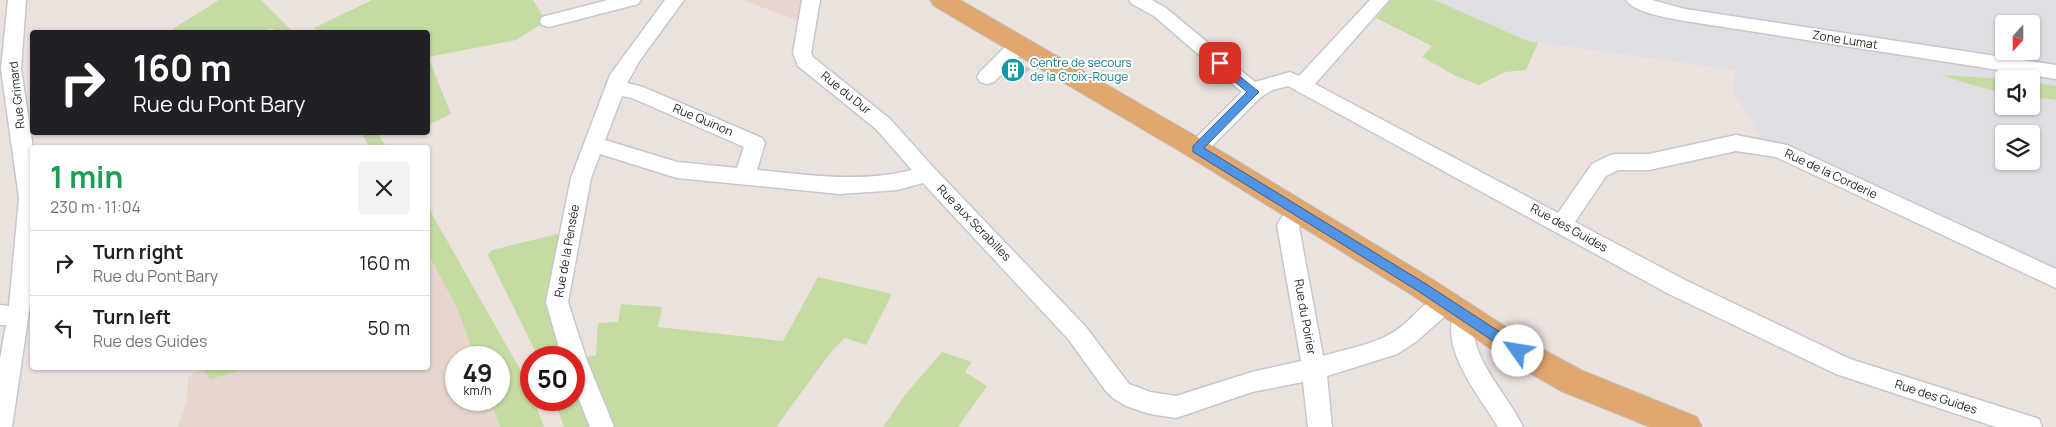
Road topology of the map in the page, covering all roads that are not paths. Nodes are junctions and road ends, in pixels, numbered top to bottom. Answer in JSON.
{"nodes":[{"id":1,"x":17,"y":0,"type":"edge"},
{"id":2,"x":632,"y":0,"type":"edge"},
{"id":3,"x":675,"y":0,"type":"edge"},
{"id":4,"x":811,"y":0,"type":"edge"},
{"id":5,"x":942,"y":0,"type":"edge"},
{"id":6,"x":1138,"y":0,"type":"edge"},
{"id":7,"x":1380,"y":0,"type":"edge"},
{"id":8,"x":1635,"y":0,"type":"edge"},
{"id":9,"x":1157,"y":6,"type":"edge"},
{"id":10,"x":549,"y":21,"type":"dead end"},
{"id":11,"x":1019,"y":45,"type":"junction"},
{"id":12,"x":6,"y":71,"type":"edge"},
{"id":13,"x":2056,"y":72,"type":"edge"},
{"id":14,"x":987,"y":77,"type":"dead end"},
{"id":15,"x":1303,"y":84,"type":"junction"},
{"id":16,"x":617,"y":88,"type":"junction"},
{"id":17,"x":1254,"y":92,"type":"junction"},
{"id":18,"x":594,"y":144,"type":"junction"},
{"id":19,"x":1197,"y":149,"type":"junction"},
{"id":20,"x":927,"y":174,"type":"junction"},
{"id":21,"x":745,"y":176,"type":"junction"},
{"id":22,"x":1300,"y":212,"type":"junction"},
{"id":23,"x":1562,"y":224,"type":"junction"},
{"id":24,"x":2056,"y":279,"type":"edge"},
{"id":25,"x":1454,"y":309,"type":"junction"},
{"id":26,"x":10,"y":316,"type":"edge"},
{"id":27,"x":570,"y":346,"type":"edge"},
{"id":28,"x":1314,"y":369,"type":"junction"},
{"id":29,"x":585,"y":385,"type":"edge"},
{"id":30,"x":0,"y":427,"type":"edge"},
{"id":31,"x":602,"y":427,"type":"edge"},
{"id":32,"x":1320,"y":427,"type":"edge"},
{"id":33,"x":1511,"y":427,"type":"edge"},
{"id":34,"x":1686,"y":427,"type":"edge"},
{"id":35,"x":2030,"y":427,"type":"edge"}],
"edges":[{"from":1,"to":12,"type":"street","name":"Rue Grimard"},
{"from":2,"to":10,"type":"street"},
{"from":3,"to":16,"type":"street"},
{"from":4,"to":20,"type":"street","name":"Rue du Dur"},
{"from":5,"to":11,"type":"main road"},
{"from":6,"to":9,"type":"street"},
{"from":7,"to":15,"type":"street"},
{"from":8,"to":13,"type":"street","name":"Zone Lumat"},
{"from":9,"to":17,"type":"street"},
{"from":11,"to":14,"type":"street"},
{"from":11,"to":19,"type":"main road"},
{"from":12,"to":26,"type":"street","name":"Rue Grimard"},
{"from":15,"to":17,"type":"street","name":"Rue des Guides"},
{"from":15,"to":23,"type":"street","name":"Rue des Guides"},
{"from":16,"to":18,"type":"street"},
{"from":16,"to":21,"type":"street","name":"Rue Quinon"},
{"from":17,"to":19,"type":"street","name":"Rue des Guides"},
{"from":18,"to":21,"type":"street","name":"Rue aux Scrabilles"},
{"from":18,"to":27,"type":"street","name":"Rue de la Pensée"},
{"from":19,"to":22,"type":"main road"},
{"from":20,"to":21,"type":"street","name":"Rue aux Scrabilles"},
{"from":20,"to":28,"type":"street","name":"Rue aux Scrabilles"},
{"from":22,"to":25,"type":"main road"},
{"from":22,"to":28,"type":"street","name":"Rue du Poirier"},
{"from":23,"to":24,"type":"street","name":"Rue de la Corderie"},
{"from":23,"to":35,"type":"street","name":"Rue des Guides"},
{"from":25,"to":28,"type":"street","name":"Rue aux Scrabilles"},
{"from":25,"to":33,"type":"street"},
{"from":25,"to":34,"type":"main road"},
{"from":26,"to":30,"type":"street","name":"Rue Grimard"},
{"from":28,"to":32,"type":"street","name":"Rue du Poirier"},
{"from":29,"to":31,"type":"street","name":"Rue de la Pensée"}]}
